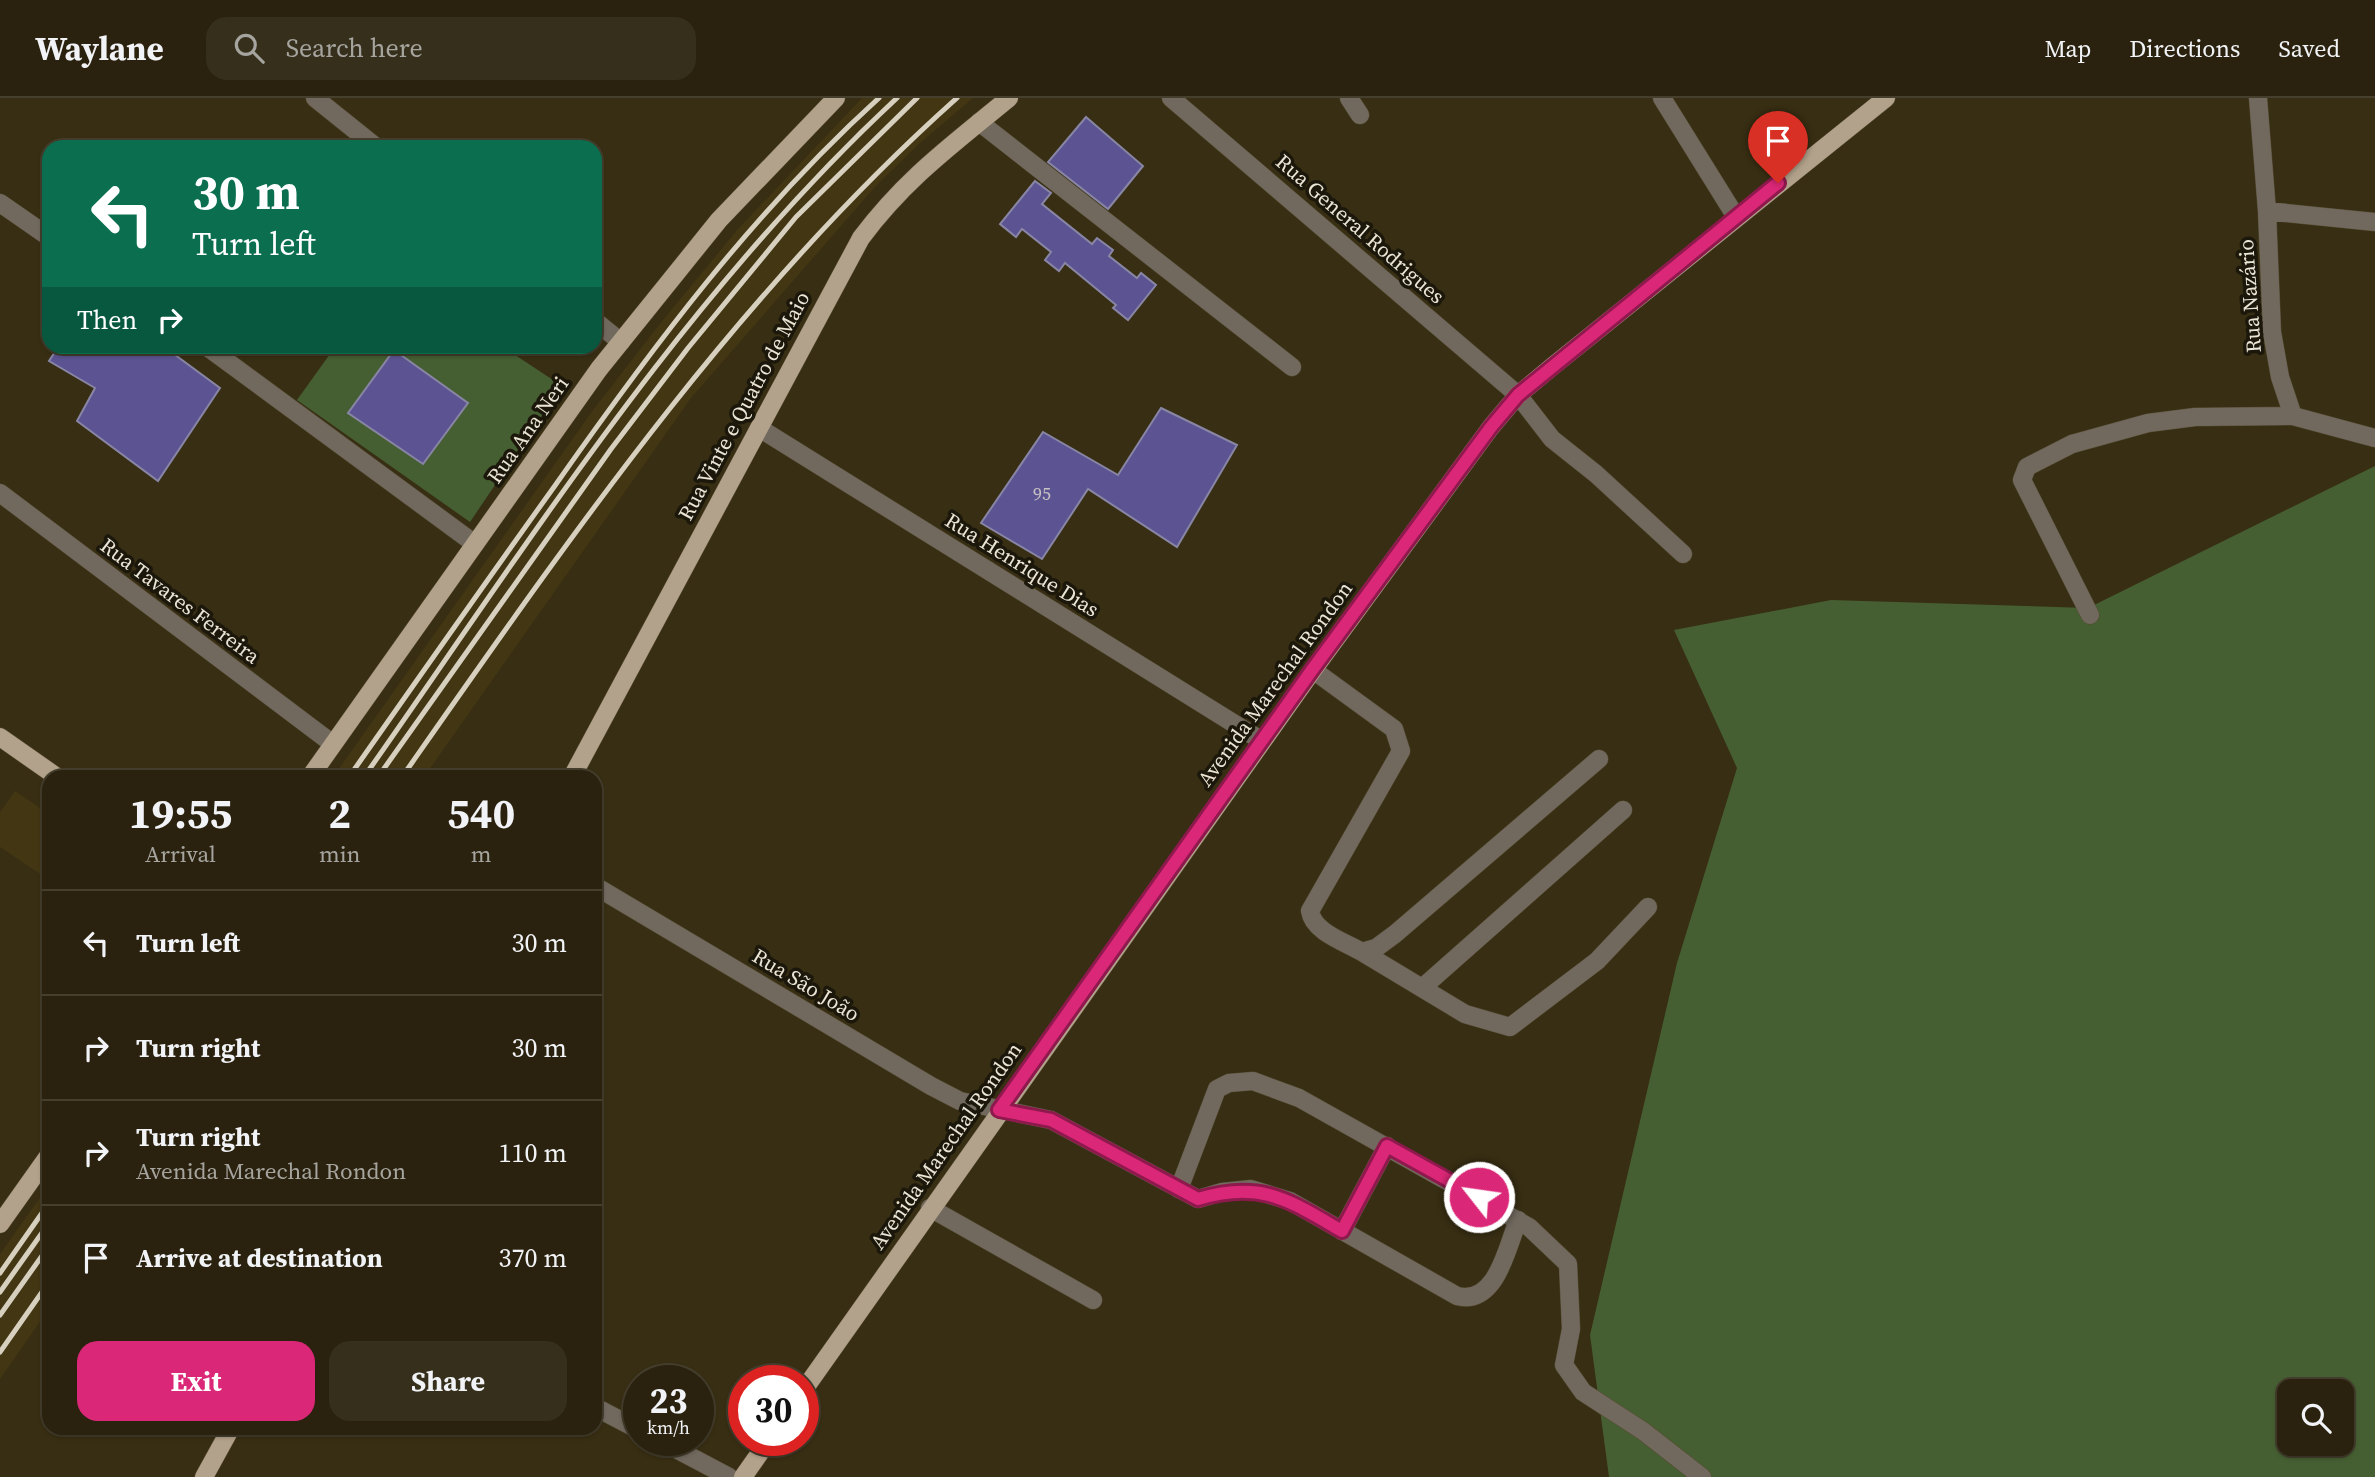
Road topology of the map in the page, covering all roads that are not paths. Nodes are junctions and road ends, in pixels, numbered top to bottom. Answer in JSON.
{"nodes":[{"id":1,"x":315,"y":98,"type":"edge"},
{"id":2,"x":836,"y":98,"type":"edge"},
{"id":3,"x":1009,"y":98,"type":"edge"},
{"id":4,"x":1171,"y":98,"type":"edge"},
{"id":5,"x":1349,"y":98,"type":"edge"},
{"id":6,"x":1661,"y":98,"type":"edge"},
{"id":7,"x":1886,"y":98,"type":"edge"},
{"id":8,"x":2258,"y":98,"type":"edge"},
{"id":9,"x":1360,"y":115,"type":"dead end"},
{"id":10,"x":979,"y":122,"type":"junction"},
{"id":11,"x":367,"y":140,"type":"edge"},
{"id":12,"x":0,"y":203,"type":"edge"},
{"id":13,"x":2267,"y":211,"type":"junction"},
{"id":14,"x":1735,"y":217,"type":"junction"},
{"id":15,"x":2375,"y":222,"type":"edge"},
{"id":16,"x":42,"y":232,"type":"edge"},
{"id":17,"x":602,"y":327,"type":"edge"},
{"id":18,"x":621,"y":342,"type":"junction"},
{"id":19,"x":217,"y":354,"type":"edge"},
{"id":20,"x":1292,"y":367,"type":"dead end"},
{"id":21,"x":1518,"y":395,"type":"junction"},
{"id":22,"x":2293,"y":416,"type":"junction"},
{"id":23,"x":759,"y":428,"type":"junction"},
{"id":24,"x":2375,"y":438,"type":"edge"},
{"id":25,"x":0,"y":493,"type":"edge"},
{"id":26,"x":475,"y":544,"type":"junction"},
{"id":27,"x":1683,"y":554,"type":"dead end"},
{"id":28,"x":2090,"y":615,"type":"dead end"},
{"id":29,"x":1312,"y":670,"type":"junction"},
{"id":30,"x":0,"y":737,"type":"edge"},
{"id":31,"x":1262,"y":741,"type":"junction"},
{"id":32,"x":333,"y":744,"type":"junction"},
{"id":33,"x":1600,"y":759,"type":"dead end"},
{"id":34,"x":47,"y":770,"type":"edge"},
{"id":35,"x":315,"y":770,"type":"edge"},
{"id":36,"x":576,"y":770,"type":"edge"},
{"id":37,"x":1623,"y":810,"type":"dead end"},
{"id":38,"x":602,"y":890,"type":"edge"},
{"id":39,"x":1648,"y":907,"type":"dead end"},
{"id":40,"x":1362,"y":952,"type":"junction"},
{"id":41,"x":1422,"y":988,"type":"junction"},
{"id":42,"x":999,"y":1110,"type":"junction"},
{"id":43,"x":1387,"y":1146,"type":"junction"},
{"id":44,"x":42,"y":1165,"type":"edge"},
{"id":45,"x":1179,"y":1189,"type":"junction"},
{"id":46,"x":930,"y":1208,"type":"junction"},
{"id":47,"x":1518,"y":1220,"type":"junction"},
{"id":48,"x":0,"y":1224,"type":"edge"},
{"id":49,"x":1342,"y":1231,"type":"junction"},
{"id":50,"x":1093,"y":1300,"type":"dead end"},
{"id":51,"x":819,"y":1368,"type":"edge"},
{"id":52,"x":602,"y":1411,"type":"edge"},
{"id":53,"x":623,"y":1422,"type":"edge"},
{"id":54,"x":227,"y":1435,"type":"edge"},
{"id":55,"x":689,"y":1456,"type":"edge"},
{"id":56,"x":758,"y":1456,"type":"edge"},
{"id":57,"x":204,"y":1477,"type":"edge"},
{"id":58,"x":729,"y":1477,"type":"edge"},
{"id":59,"x":743,"y":1477,"type":"edge"},
{"id":60,"x":1702,"y":1477,"type":"edge"}],
"edges":[{"from":1,"to":11,"type":"street"},
{"from":2,"to":18,"type":"main road","name":"Rua Ana Neri"},
{"from":3,"to":10,"type":"main road","name":"Rua Vinte e Quatro de Maio"},
{"from":4,"to":21,"type":"street","name":"Rua General Rodrigues"},
{"from":5,"to":9,"type":"street"},
{"from":6,"to":14,"type":"street"},
{"from":7,"to":14,"type":"main road","name":"Avenida Marechal Rondon"},
{"from":8,"to":13,"type":"street","name":"Rua Nazário"},
{"from":10,"to":20,"type":"street"},
{"from":10,"to":23,"type":"main road","name":"Rua Vinte e Quatro de Maio"},
{"from":12,"to":16,"type":"street"},
{"from":13,"to":15,"type":"street","name":"Rua Nazário"},
{"from":13,"to":22,"type":"street","name":"Rua Nazário"},
{"from":14,"to":21,"type":"main road","name":"Avenida Marechal Rondon"},
{"from":17,"to":18,"type":"street"},
{"from":18,"to":26,"type":"main road","name":"Rua Ana Neri"},
{"from":19,"to":26,"type":"street"},
{"from":21,"to":27,"type":"street","name":"Rua General Rodrigues"},
{"from":21,"to":29,"type":"main road","name":"Avenida Marechal Rondon"},
{"from":22,"to":24,"type":"street"},
{"from":22,"to":28,"type":"street"},
{"from":23,"to":31,"type":"street","name":"Rua Henrique Dias"},
{"from":23,"to":36,"type":"main road","name":"Rua Vinte e Quatro de Maio"},
{"from":25,"to":32,"type":"street","name":"Rua Tavares Ferreira"},
{"from":26,"to":32,"type":"main road","name":"Rua Ana Neri"},
{"from":29,"to":31,"type":"main road","name":"Avenida Marechal Rondon"},
{"from":29,"to":40,"type":"street"},
{"from":30,"to":34,"type":"main road"},
{"from":31,"to":42,"type":"main road","name":"Avenida Marechal Rondon"},
{"from":32,"to":35,"type":"main road","name":"Rua Ana Neri"},
{"from":33,"to":40,"type":"street"},
{"from":37,"to":41,"type":"street"},
{"from":38,"to":42,"type":"street","name":"Rua São João"},
{"from":39,"to":41,"type":"street"},
{"from":40,"to":41,"type":"street"},
{"from":42,"to":45,"type":"street","name":"Rua São João"},
{"from":42,"to":46,"type":"main road","name":"Avenida Marechal Rondon"},
{"from":43,"to":45,"type":"street"},
{"from":43,"to":47,"type":"street"},
{"from":43,"to":49,"type":"street"},
{"from":44,"to":48,"type":"main road"},
{"from":45,"to":49,"type":"street","name":"Rua São João"},
{"from":46,"to":50,"type":"street"},
{"from":46,"to":51,"type":"main road","name":"Avenida Marechal Rondon"},
{"from":47,"to":49,"type":"street","name":"Rua São João"},
{"from":47,"to":60,"type":"street"},
{"from":52,"to":53,"type":"street"},
{"from":54,"to":57,"type":"main road"},
{"from":55,"to":58,"type":"street"},
{"from":56,"to":59,"type":"main road"}]}
